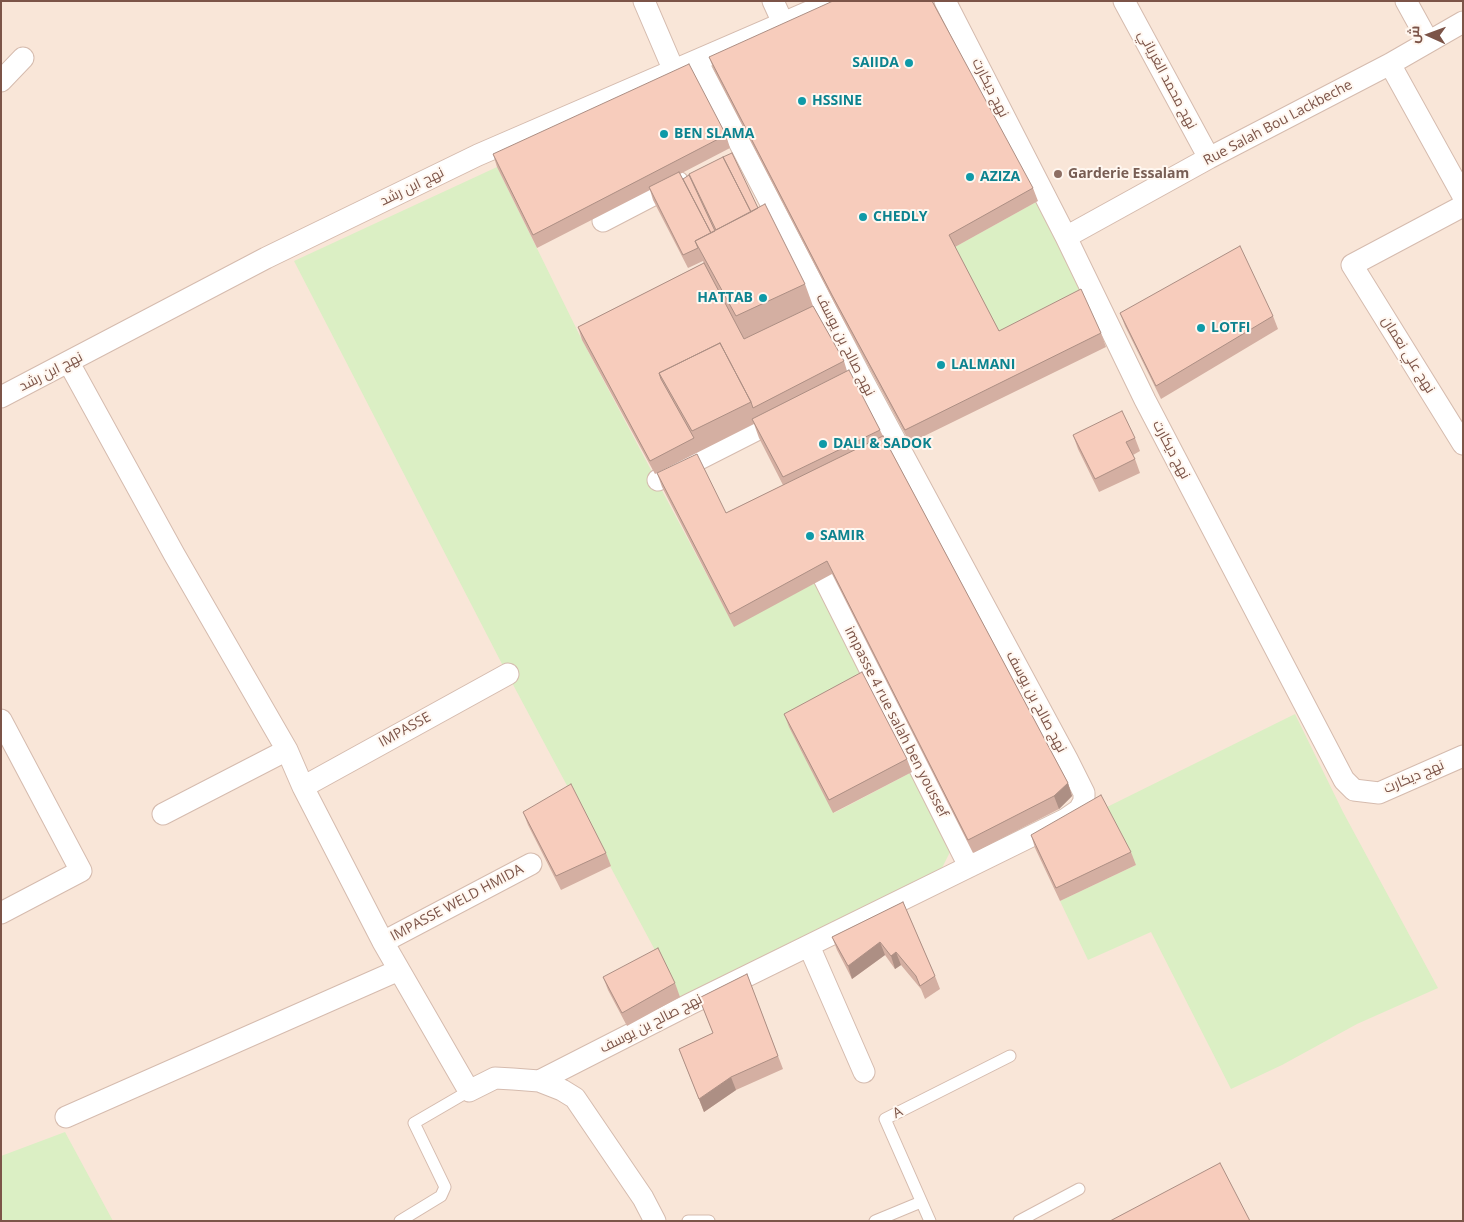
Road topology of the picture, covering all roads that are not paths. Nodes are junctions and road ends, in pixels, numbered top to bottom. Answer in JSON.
{"nodes":[{"id":1,"x":644,"y":1,"type":"edge"},
{"id":2,"x":773,"y":1,"type":"edge"},
{"id":3,"x":834,"y":1,"type":"edge"},
{"id":4,"x":945,"y":1,"type":"edge"},
{"id":5,"x":1124,"y":1,"type":"edge"},
{"id":6,"x":1406,"y":1,"type":"edge"},
{"id":7,"x":1463,"y":22,"type":"edge"},
{"id":8,"x":783,"y":23,"type":"junction"},
{"id":9,"x":1428,"y":41,"type":"junction"},
{"id":10,"x":23,"y":58,"type":"dead end"},
{"id":11,"x":697,"y":61,"type":"junction"},
{"id":12,"x":1390,"y":64,"type":"junction"},
{"id":13,"x":674,"y":72,"type":"junction"},
{"id":14,"x":1,"y":81,"type":"edge"},
{"id":15,"x":1209,"y":158,"type":"junction"},
{"id":16,"x":699,"y":172,"type":"edge"},
{"id":17,"x":1463,"y":196,"type":"edge"},
{"id":18,"x":1463,"y":206,"type":"edge"},
{"id":19,"x":603,"y":221,"type":"dead end"},
{"id":20,"x":1066,"y":237,"type":"junction"},
{"id":21,"x":69,"y":363,"type":"junction"},
{"id":22,"x":1,"y":397,"type":"edge"},
{"id":23,"x":799,"y":408,"type":"edge"},
{"id":24,"x":1458,"y":422,"type":"edge"},
{"id":25,"x":1463,"y":444,"type":"edge"},
{"id":26,"x":658,"y":480,"type":"edge"},
{"id":27,"x":824,"y":578,"type":"dead end"},
{"id":28,"x":508,"y":674,"type":"dead end"},
{"id":29,"x":1,"y":720,"type":"edge"},
{"id":30,"x":287,"y":750,"type":"junction"},
{"id":31,"x":1463,"y":756,"type":"edge"},
{"id":32,"x":302,"y":786,"type":"junction"},
{"id":33,"x":163,"y":814,"type":"dead end"},
{"id":34,"x":531,"y":864,"type":"dead end"},
{"id":35,"x":969,"y":866,"type":"junction"},
{"id":36,"x":1,"y":913,"type":"edge"},
{"id":37,"x":383,"y":942,"type":"junction"},
{"id":38,"x":809,"y":946,"type":"junction"},
{"id":39,"x":399,"y":970,"type":"junction"},
{"id":40,"x":1010,"y":1056,"type":"dead end"},
{"id":41,"x":864,"y":1072,"type":"dead end"},
{"id":42,"x":539,"y":1081,"type":"junction"},
{"id":43,"x":469,"y":1091,"type":"junction"},
{"id":44,"x":66,"y":1117,"type":"dead end"},
{"id":45,"x":1079,"y":1189,"type":"dead end"},
{"id":46,"x":922,"y":1202,"type":"junction"},
{"id":47,"x":400,"y":1221,"type":"edge"},
{"id":48,"x":655,"y":1221,"type":"edge"},
{"id":49,"x":688,"y":1221,"type":"edge"},
{"id":50,"x":709,"y":1221,"type":"edge"},
{"id":51,"x":875,"y":1221,"type":"edge"},
{"id":52,"x":930,"y":1221,"type":"edge"},
{"id":53,"x":1019,"y":1221,"type":"edge"}],
"edges":[{"from":1,"to":13,"type":"street"},
{"from":2,"to":8,"type":"street"},
{"from":3,"to":8,"type":"street","name":"نهج ابن رشد"},
{"from":4,"to":20,"type":"street","name":"نهج ديكارت"},
{"from":5,"to":15,"type":"street","name":"نهج محمد الغرياني"},
{"from":6,"to":9,"type":"street"},
{"from":7,"to":9,"type":"street","name":"Rue Salah Bou Lackbeche"},
{"from":8,"to":11,"type":"street","name":"نهج ابن رشد"},
{"from":9,"to":12,"type":"street","name":"Rue Salah Bou Lackbeche"},
{"from":10,"to":14,"type":"street"},
{"from":11,"to":13,"type":"street","name":"نهج ابن رشد"},
{"from":11,"to":35,"type":"street","name":"نهج صالح بن يوسف"},
{"from":12,"to":15,"type":"street","name":"Rue Salah Bou Lackbeche"},
{"from":12,"to":17,"type":"street"},
{"from":13,"to":21,"type":"street","name":"نهج ابن رشد"},
{"from":15,"to":20,"type":"street","name":"Rue Salah Bou Lackbeche"},
{"from":16,"to":19,"type":"street"},
{"from":18,"to":24,"type":"street","name":"نهج علي نعمان"},
{"from":20,"to":31,"type":"street","name":"نهج ديكارت"},
{"from":21,"to":22,"type":"street","name":"نهج ابن رشد"},
{"from":21,"to":30,"type":"street"},
{"from":23,"to":26,"type":"street"},
{"from":24,"to":25,"type":"street","name":"نهج علي نعمان"},
{"from":27,"to":35,"type":"street","name":"impasse 4 rue salah ben youssef"},
{"from":28,"to":32,"type":"street","name":"IMPASSE"},
{"from":29,"to":36,"type":"street"},
{"from":30,"to":32,"type":"street"},
{"from":30,"to":33,"type":"street"},
{"from":32,"to":37,"type":"street"},
{"from":34,"to":37,"type":"street","name":"IMPASSE WELD HMIDA"},
{"from":35,"to":38,"type":"street","name":"نهج صالح بن يوسف"},
{"from":37,"to":39,"type":"street"},
{"from":38,"to":41,"type":"street"},
{"from":38,"to":42,"type":"street","name":"نهج صالح بن يوسف"},
{"from":39,"to":43,"type":"street"},
{"from":39,"to":44,"type":"street"},
{"from":40,"to":46,"type":"lane","name":"A"},
{"from":42,"to":43,"type":"street"},
{"from":42,"to":48,"type":"street"},
{"from":43,"to":47,"type":"lane"},
{"from":45,"to":53,"type":"lane"},
{"from":46,"to":51,"type":"lane"},
{"from":46,"to":52,"type":"lane","name":"A"},
{"from":49,"to":50,"type":"lane"}]}
